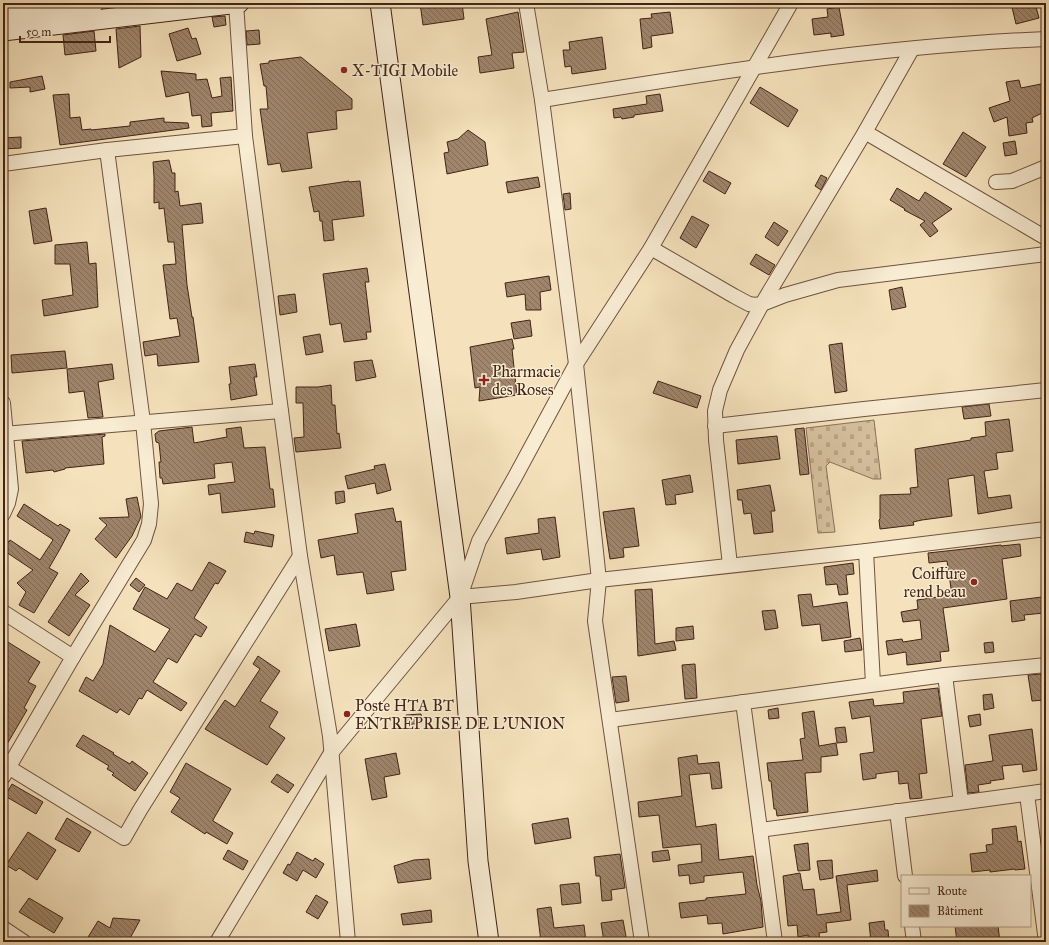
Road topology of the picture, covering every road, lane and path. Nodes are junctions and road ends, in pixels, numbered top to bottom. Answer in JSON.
{"nodes":[{"id":1,"x":94,"y":3,"type":"edge"},
{"id":2,"x":239,"y":3,"type":"edge"},
{"id":3,"x":380,"y":3,"type":"edge"},
{"id":4,"x":526,"y":3,"type":"edge"},
{"id":5,"x":791,"y":3,"type":"edge"},
{"id":6,"x":236,"y":4,"type":"edge"},
{"id":7,"x":3,"y":14,"type":"edge"},
{"id":8,"x":3,"y":31,"type":"edge"},
{"id":9,"x":1046,"y":39,"type":"edge"},
{"id":10,"x":912,"y":49,"type":"junction"},
{"id":11,"x":756,"y":66,"type":"junction"},
{"id":12,"x":542,"y":100,"type":"junction"},
{"id":13,"x":865,"y":132,"type":"junction"},
{"id":14,"x":245,"y":136,"type":"junction"},
{"id":15,"x":107,"y":150,"type":"junction"},
{"id":16,"x":3,"y":164,"type":"edge"},
{"id":17,"x":1046,"y":167,"type":"edge"},
{"id":18,"x":996,"y":182,"type":"dead end"},
{"id":19,"x":1046,"y":238,"type":"edge"},
{"id":20,"x":651,"y":248,"type":"junction"},
{"id":21,"x":1046,"y":254,"type":"edge"},
{"id":22,"x":762,"y":304,"type":"junction"},
{"id":23,"x":576,"y":364,"type":"junction"},
{"id":24,"x":1046,"y":390,"type":"edge"},
{"id":25,"x":3,"y":403,"type":"edge"},
{"id":26,"x":281,"y":411,"type":"junction"},
{"id":27,"x":143,"y":422,"type":"junction"},
{"id":28,"x":715,"y":426,"type":"junction"},
{"id":29,"x":5,"y":433,"type":"edge"},
{"id":30,"x":3,"y":514,"type":"edge"},
{"id":31,"x":1046,"y":529,"type":"edge"},
{"id":32,"x":866,"y":551,"type":"junction"},
{"id":33,"x":300,"y":556,"type":"junction"},
{"id":34,"x":730,"y":565,"type":"junction"},
{"id":35,"x":598,"y":580,"type":"junction"},
{"id":36,"x":460,"y":597,"type":"junction"},
{"id":37,"x":3,"y":612,"type":"edge"},
{"id":38,"x":73,"y":658,"type":"junction"},
{"id":39,"x":1046,"y":665,"type":"edge"},
{"id":40,"x":945,"y":674,"type":"junction"},
{"id":41,"x":873,"y":684,"type":"junction"},
{"id":42,"x":743,"y":702,"type":"junction"},
{"id":43,"x":610,"y":720,"type":"junction"},
{"id":44,"x":332,"y":753,"type":"junction"},
{"id":45,"x":5,"y":769,"type":"edge"},
{"id":46,"x":1046,"y":792,"type":"edge"},
{"id":47,"x":1027,"y":794,"type":"junction"},
{"id":48,"x":961,"y":802,"type":"junction"},
{"id":49,"x":897,"y":811,"type":"junction"},
{"id":50,"x":760,"y":830,"type":"junction"},
{"id":51,"x":905,"y":875,"type":"edge"},
{"id":52,"x":912,"y":927,"type":"edge"},
{"id":53,"x":3,"y":928,"type":"edge"},
{"id":54,"x":24,"y":942,"type":"edge"},
{"id":55,"x":217,"y":942,"type":"edge"},
{"id":56,"x":348,"y":942,"type":"edge"},
{"id":57,"x":489,"y":942,"type":"edge"},
{"id":58,"x":642,"y":942,"type":"edge"},
{"id":59,"x":775,"y":942,"type":"edge"},
{"id":60,"x":914,"y":942,"type":"edge"},
{"id":61,"x":1046,"y":942,"type":"edge"}],
"edges":[{"from":1,"to":7,"type":"street"},
{"from":2,"to":6,"type":"street"},
{"from":3,"to":36,"type":"street"},
{"from":4,"to":12,"type":"street"},
{"from":5,"to":11,"type":"street"},
{"from":6,"to":8,"type":"street"},
{"from":6,"to":14,"type":"street"},
{"from":9,"to":10,"type":"street"},
{"from":10,"to":11,"type":"street"},
{"from":10,"to":13,"type":"street"},
{"from":11,"to":12,"type":"street"},
{"from":11,"to":20,"type":"street"},
{"from":12,"to":23,"type":"street"},
{"from":13,"to":19,"type":"street"},
{"from":13,"to":22,"type":"street"},
{"from":14,"to":15,"type":"street"},
{"from":14,"to":26,"type":"street"},
{"from":15,"to":16,"type":"street"},
{"from":15,"to":27,"type":"street"},
{"from":17,"to":18,"type":"street"},
{"from":20,"to":22,"type":"street"},
{"from":20,"to":23,"type":"street"},
{"from":21,"to":22,"type":"street"},
{"from":22,"to":28,"type":"street"},
{"from":23,"to":35,"type":"street"},
{"from":23,"to":36,"type":"street"},
{"from":24,"to":28,"type":"street"},
{"from":25,"to":29,"type":"street"},
{"from":26,"to":27,"type":"street"},
{"from":26,"to":33,"type":"street"},
{"from":27,"to":29,"type":"street"},
{"from":27,"to":38,"type":"street"},
{"from":28,"to":34,"type":"street"},
{"from":29,"to":30,"type":"street"},
{"from":31,"to":32,"type":"street"},
{"from":32,"to":34,"type":"street"},
{"from":32,"to":41,"type":"street"},
{"from":33,"to":44,"type":"street"},
{"from":33,"to":45,"type":"street"},
{"from":34,"to":35,"type":"street"},
{"from":35,"to":36,"type":"street"},
{"from":35,"to":43,"type":"street"},
{"from":36,"to":44,"type":"street"},
{"from":36,"to":57,"type":"street"},
{"from":37,"to":38,"type":"street"},
{"from":38,"to":45,"type":"street"},
{"from":39,"to":40,"type":"street"},
{"from":40,"to":41,"type":"street"},
{"from":40,"to":48,"type":"street"},
{"from":41,"to":42,"type":"street"},
{"from":42,"to":43,"type":"street"},
{"from":42,"to":50,"type":"street"},
{"from":43,"to":58,"type":"street"},
{"from":44,"to":55,"type":"street"},
{"from":44,"to":56,"type":"street"},
{"from":46,"to":47,"type":"street"},
{"from":47,"to":48,"type":"street"},
{"from":47,"to":61,"type":"street"},
{"from":48,"to":49,"type":"street"},
{"from":49,"to":50,"type":"street"},
{"from":49,"to":51,"type":"street"},
{"from":50,"to":59,"type":"street"},
{"from":52,"to":60,"type":"street"},
{"from":53,"to":54,"type":"street"}]}
